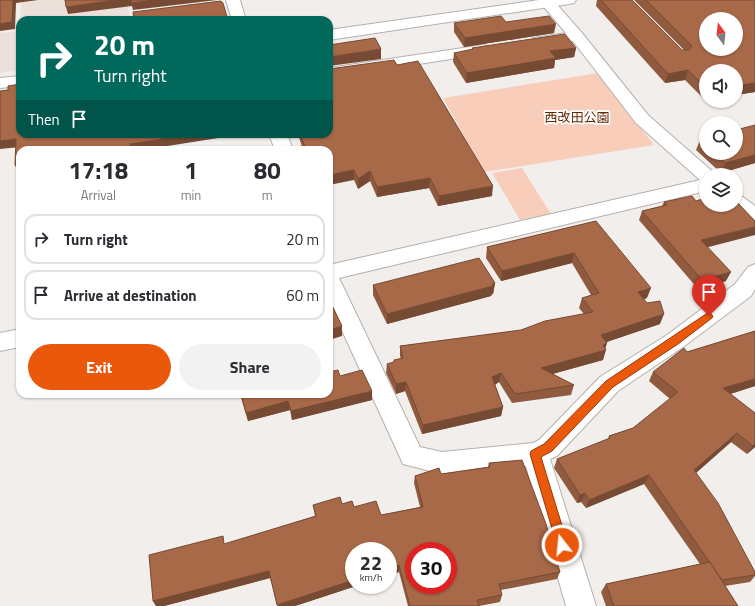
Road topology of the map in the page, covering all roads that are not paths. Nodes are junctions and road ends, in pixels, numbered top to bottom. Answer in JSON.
{"nodes":[{"id":1,"x":233,"y":0,"type":"edge"},
{"id":2,"x":569,"y":0,"type":"edge"},
{"id":3,"x":547,"y":2,"type":"edge"},
{"id":4,"x":238,"y":16,"type":"edge"},
{"id":5,"x":333,"y":34,"type":"edge"},
{"id":6,"x":577,"y":36,"type":"junction"},
{"id":7,"x":523,"y":44,"type":"edge"},
{"id":8,"x":499,"y":47,"type":"edge"},
{"id":9,"x":333,"y":72,"type":"edge"},
{"id":10,"x":16,"y":81,"type":"edge"},
{"id":11,"x":0,"y":84,"type":"edge"},
{"id":12,"x":699,"y":170,"type":"edge"},
{"id":13,"x":699,"y":187,"type":"edge"},
{"id":14,"x":743,"y":207,"type":"edge"},
{"id":15,"x":755,"y":216,"type":"edge"},
{"id":16,"x":333,"y":272,"type":"edge"},
{"id":17,"x":755,"y":272,"type":"edge"},
{"id":18,"x":333,"y":288,"type":"edge"},
{"id":19,"x":16,"y":339,"type":"edge"},
{"id":20,"x":0,"y":342,"type":"edge"},
{"id":21,"x":535,"y":454,"type":"junction"},
{"id":22,"x":581,"y":606,"type":"edge"}],
"edges":[{"from":1,"to":4,"type":"street"},
{"from":2,"to":3,"type":"street"},
{"from":3,"to":5,"type":"street"},
{"from":3,"to":6,"type":"street"},
{"from":6,"to":7,"type":"street"},
{"from":6,"to":12,"type":"street"},
{"from":8,"to":9,"type":"street"},
{"from":10,"to":11,"type":"street"},
{"from":13,"to":16,"type":"street"},
{"from":14,"to":15,"type":"street"},
{"from":17,"to":21,"type":"street"},
{"from":18,"to":21,"type":"street"},
{"from":19,"to":20,"type":"street"},
{"from":21,"to":22,"type":"street"}]}
